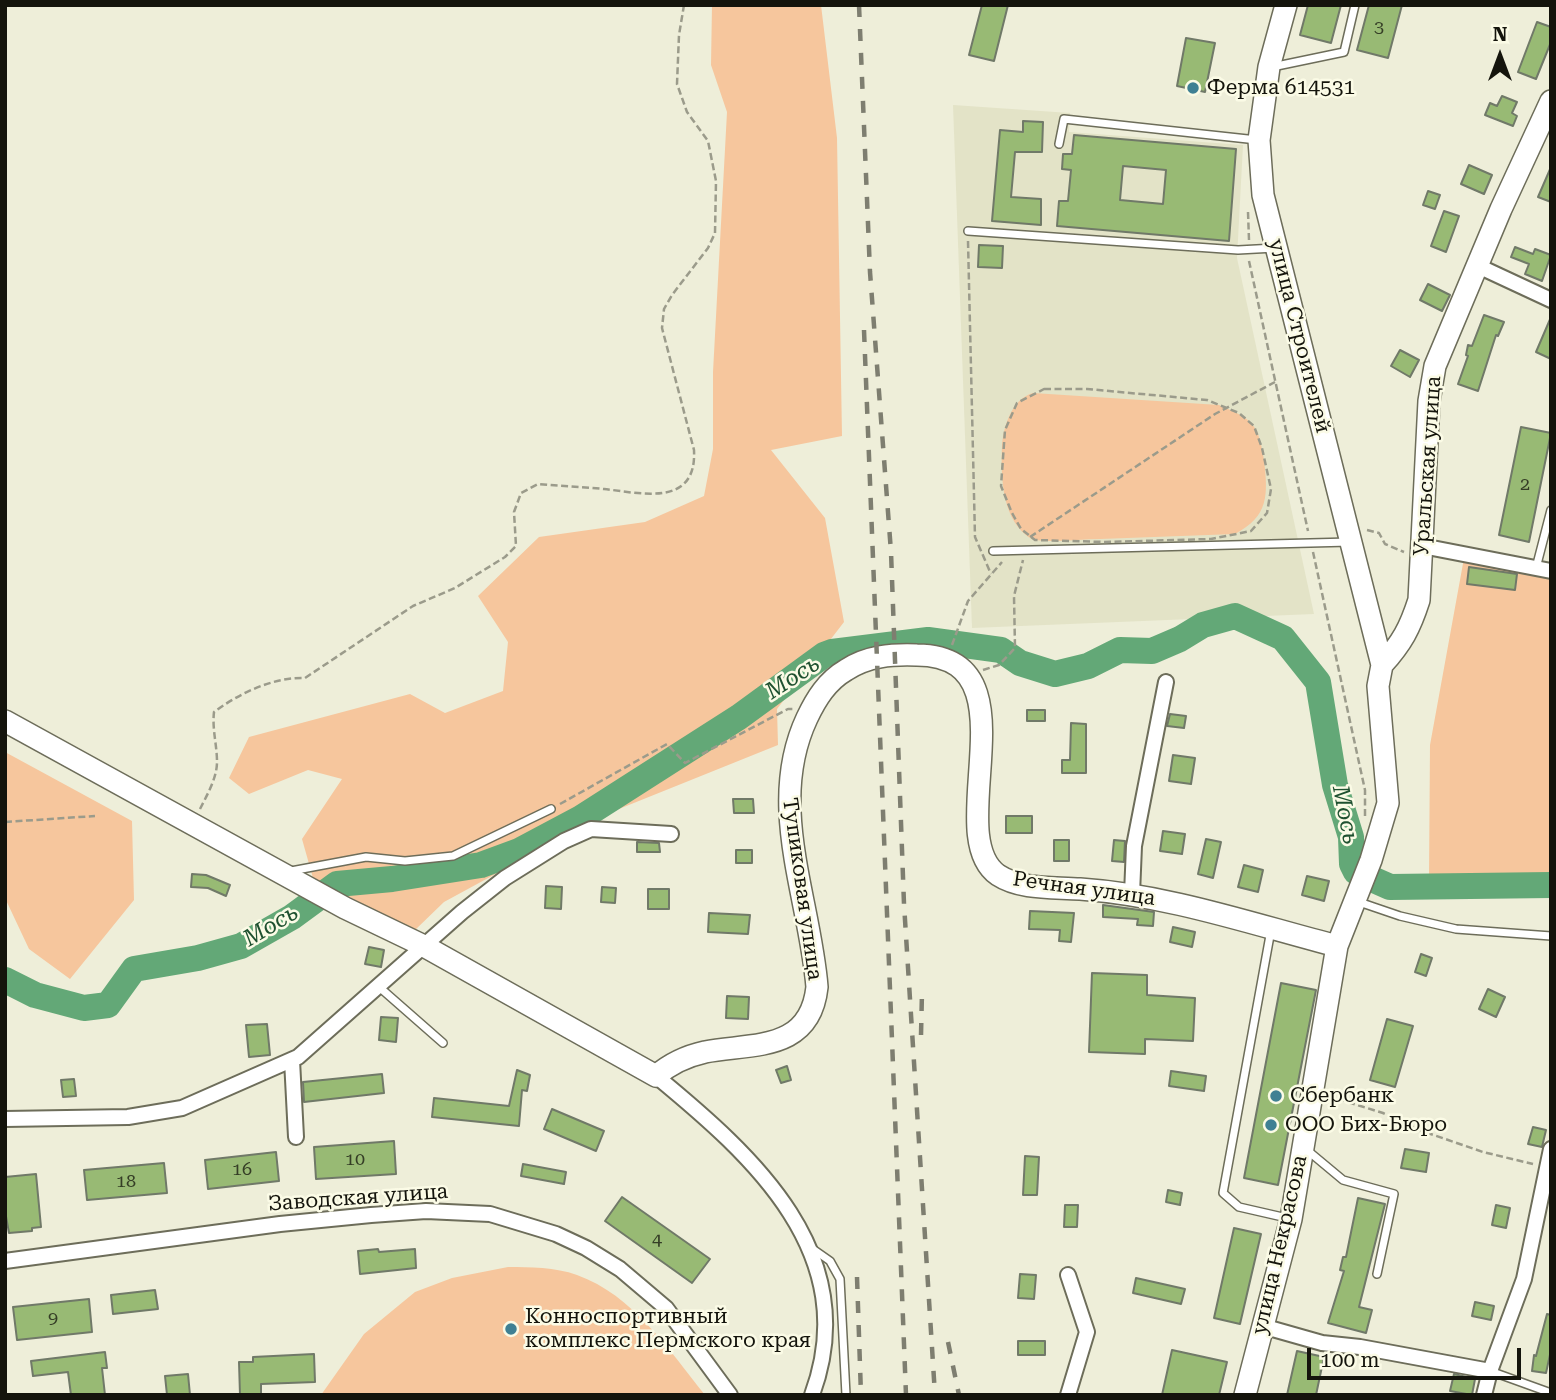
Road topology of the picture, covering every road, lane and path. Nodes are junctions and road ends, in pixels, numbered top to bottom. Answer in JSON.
{"nodes":[{"id":1,"x":684,"y":5,"type":"edge"},
{"id":2,"x":1286,"y":5,"type":"edge"},
{"id":3,"x":1355,"y":5,"type":"edge"},
{"id":4,"x":1269,"y":67,"type":"junction"},
{"id":5,"x":1551,"y":101,"type":"edge"},
{"id":6,"x":1259,"y":140,"type":"junction"},
{"id":7,"x":1059,"y":144,"type":"dead end"},
{"id":8,"x":1248,"y":208,"type":"dead end"},
{"id":9,"x":968,"y":231,"type":"joint"},
{"id":10,"x":1277,"y":248,"type":"junction"},
{"id":11,"x":1249,"y":250,"type":"junction"},
{"id":12,"x":1478,"y":266,"type":"junction"},
{"id":13,"x":1551,"y":300,"type":"edge"},
{"id":14,"x":1275,"y":382,"type":"junction"},
{"id":15,"x":1225,"y":408,"type":"junction"},
{"id":16,"x":1551,"y":510,"type":"edge"},
{"id":17,"x":1030,"y":536,"type":"junction"},
{"id":18,"x":1350,"y":542,"type":"junction"},
{"id":19,"x":1311,"y":544,"type":"junction"},
{"id":20,"x":1422,"y":546,"type":"junction"},
{"id":21,"x":1013,"y":550,"type":"junction"},
{"id":22,"x":1026,"y":550,"type":"junction"},
{"id":23,"x":993,"y":551,"type":"dead end"},
{"id":24,"x":1543,"y":569,"type":"edge"},
{"id":25,"x":991,"y":574,"type":"junction"},
{"id":26,"x":951,"y":647,"type":"dead end"},
{"id":27,"x":925,"y":655,"type":"joint"},
{"id":28,"x":999,"y":665,"type":"dead end"},
{"id":29,"x":1382,"y":665,"type":"junction"},
{"id":30,"x":1166,"y":682,"type":"dead end"},
{"id":31,"x":811,"y":709,"type":"junction"},
{"id":32,"x":5,"y":721,"type":"edge"},
{"id":33,"x":551,"y":809,"type":"joint"},
{"id":34,"x":95,"y":816,"type":"dead end"},
{"id":35,"x":1365,"y":817,"type":"dead end"},
{"id":36,"x":5,"y":822,"type":"edge"},
{"id":37,"x":191,"y":824,"type":"junction"},
{"id":38,"x":671,"y":834,"type":"dead end"},
{"id":39,"x":280,"y":872,"type":"junction"},
{"id":40,"x":1132,"y":894,"type":"junction"},
{"id":41,"x":1358,"y":896,"type":"junction"},
{"id":42,"x":1272,"y":930,"type":"junction"},
{"id":43,"x":1551,"y":936,"type":"edge"},
{"id":44,"x":424,"y":946,"type":"junction"},
{"id":45,"x":1337,"y":946,"type":"junction"},
{"id":46,"x":377,"y":986,"type":"junction"},
{"id":47,"x":443,"y":1043,"type":"dead end"},
{"id":48,"x":292,"y":1060,"type":"junction"},
{"id":49,"x":656,"y":1076,"type":"junction"},
{"id":50,"x":1312,"y":1091,"type":"junction"},
{"id":51,"x":5,"y":1119,"type":"edge"},
{"id":52,"x":296,"y":1137,"type":"dead end"},
{"id":53,"x":1303,"y":1146,"type":"junction"},
{"id":54,"x":1551,"y":1149,"type":"edge"},
{"id":55,"x":1547,"y":1167,"type":"junction"},
{"id":56,"x":1291,"y":1219,"type":"junction"},
{"id":57,"x":807,"y":1244,"type":"junction"},
{"id":58,"x":5,"y":1261,"type":"edge"},
{"id":59,"x":1377,"y":1274,"type":"dead end"},
{"id":60,"x":1068,"y":1275,"type":"dead end"},
{"id":61,"x":1262,"y":1326,"type":"junction"},
{"id":62,"x":1490,"y":1371,"type":"junction"},
{"id":63,"x":1551,"y":1394,"type":"edge"},
{"id":64,"x":730,"y":1395,"type":"edge"},
{"id":65,"x":812,"y":1395,"type":"edge"},
{"id":66,"x":846,"y":1395,"type":"edge"},
{"id":67,"x":1068,"y":1395,"type":"edge"},
{"id":68,"x":1245,"y":1395,"type":"edge"},
{"id":69,"x":1484,"y":1395,"type":"edge"}],
"edges":[{"from":1,"to":37,"type":"path"},
{"from":2,"to":4,"type":"street","name":"улица Строителей"},
{"from":3,"to":4,"type":"lane"},
{"from":4,"to":6,"type":"street","name":"улица Строителей"},
{"from":5,"to":12,"type":"street","name":"Уральская улица"},
{"from":6,"to":7,"type":"lane"},
{"from":6,"to":10,"type":"street","name":"улица Строителей"},
{"from":8,"to":11,"type":"path"},
{"from":9,"to":11,"type":"lane"},
{"from":9,"to":25,"type":"path"},
{"from":10,"to":11,"type":"lane"},
{"from":10,"to":18,"type":"street","name":"улица Строителей"},
{"from":11,"to":14,"type":"path"},
{"from":12,"to":13,"type":"street"},
{"from":12,"to":20,"type":"street","name":"Уральская улица"},
{"from":14,"to":15,"type":"path"},
{"from":14,"to":19,"type":"path"},
{"from":15,"to":17,"type":"path"},
{"from":15,"to":17,"type":"path"},
{"from":15,"to":17,"type":"path"},
{"from":16,"to":24,"type":"lane"},
{"from":17,"to":21,"type":"path"},
{"from":18,"to":19,"type":"lane"},
{"from":18,"to":20,"type":"path"},
{"from":18,"to":29,"type":"street","name":"улица Строителей"},
{"from":19,"to":22,"type":"lane"},
{"from":19,"to":35,"type":"path"},
{"from":20,"to":24,"type":"street"},
{"from":20,"to":29,"type":"street","name":"Уральская улица"},
{"from":21,"to":22,"type":"lane"},
{"from":21,"to":23,"type":"lane"},
{"from":21,"to":25,"type":"path"},
{"from":22,"to":28,"type":"path"},
{"from":25,"to":26,"type":"path"},
{"from":27,"to":31,"type":"street","name":"Тупиковая улица"},
{"from":27,"to":40,"type":"street","name":"Речная улица"},
{"from":29,"to":41,"type":"street","name":"улица Некрасова"},
{"from":30,"to":40,"type":"street"},
{"from":31,"to":33,"type":"path"},
{"from":31,"to":49,"type":"street","name":"Тупиковая улица"},
{"from":32,"to":37,"type":"street"},
{"from":33,"to":39,"type":"lane"},
{"from":34,"to":36,"type":"path"},
{"from":37,"to":39,"type":"street"},
{"from":38,"to":44,"type":"street"},
{"from":39,"to":44,"type":"street"},
{"from":40,"to":42,"type":"street","name":"Речная улица"},
{"from":41,"to":43,"type":"lane"},
{"from":41,"to":45,"type":"street","name":"улица Некрасова"},
{"from":42,"to":45,"type":"street","name":"Речная улица"},
{"from":42,"to":56,"type":"lane"},
{"from":44,"to":46,"type":"street"},
{"from":44,"to":49,"type":"street"},
{"from":45,"to":50,"type":"street","name":"улица Некрасова"},
{"from":46,"to":47,"type":"lane"},
{"from":46,"to":48,"type":"street"},
{"from":48,"to":51,"type":"street"},
{"from":48,"to":52,"type":"street"},
{"from":49,"to":57,"type":"street"},
{"from":50,"to":53,"type":"street","name":"улица Некрасова"},
{"from":50,"to":55,"type":"path"},
{"from":53,"to":56,"type":"street","name":"улица Некрасова"},
{"from":53,"to":59,"type":"lane"},
{"from":54,"to":55,"type":"street"},
{"from":55,"to":62,"type":"street"},
{"from":56,"to":61,"type":"street","name":"улица Некрасова"},
{"from":57,"to":65,"type":"street"},
{"from":57,"to":66,"type":"lane"},
{"from":58,"to":64,"type":"street","name":"Заводская улица"},
{"from":60,"to":67,"type":"street"},
{"from":61,"to":62,"type":"street"},
{"from":61,"to":68,"type":"street","name":"улица Некрасова"},
{"from":62,"to":63,"type":"lane"},
{"from":62,"to":69,"type":"street"}]}
